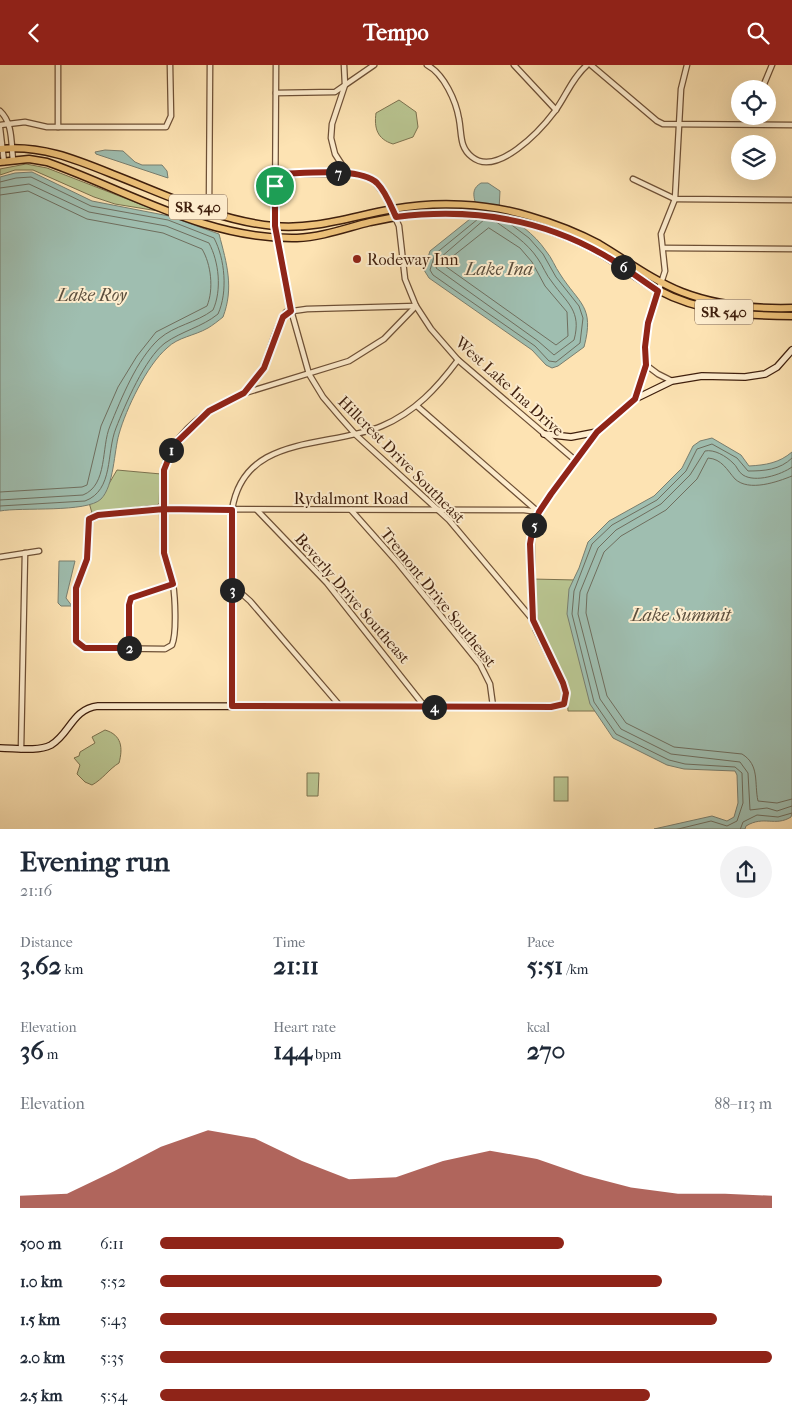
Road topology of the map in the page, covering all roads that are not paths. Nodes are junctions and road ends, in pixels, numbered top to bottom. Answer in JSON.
{"nodes":[{"id":1,"x":58,"y":65,"type":"edge"},
{"id":2,"x":170,"y":65,"type":"edge"},
{"id":3,"x":210,"y":65,"type":"edge"},
{"id":4,"x":276,"y":65,"type":"edge"},
{"id":5,"x":344,"y":65,"type":"edge"},
{"id":6,"x":374,"y":65,"type":"edge"},
{"id":7,"x":427,"y":65,"type":"edge"},
{"id":8,"x":514,"y":65,"type":"edge"},
{"id":9,"x":589,"y":65,"type":"edge"},
{"id":10,"x":687,"y":65,"type":"edge"},
{"id":11,"x":772,"y":65,"type":"edge"},
{"id":12,"x":766,"y":80,"type":"edge"},
{"id":13,"x":345,"y":85,"type":"junction"},
{"id":14,"x":276,"y":93,"type":"junction"},
{"id":15,"x":556,"y":110,"type":"junction"},
{"id":16,"x":0,"y":111,"type":"edge"},
{"id":17,"x":8,"y":123,"type":"junction"},
{"id":18,"x":679,"y":124,"type":"junction"},
{"id":19,"x":731,"y":124,"type":"edge"},
{"id":20,"x":776,"y":125,"type":"edge"},
{"id":21,"x":792,"y":125,"type":"edge"},
{"id":22,"x":0,"y":127,"type":"edge"},
{"id":23,"x":58,"y":127,"type":"junction"},
{"id":24,"x":12,"y":148,"type":"junction"},
{"id":25,"x":2,"y":149,"type":"edge"},
{"id":26,"x":13,"y":161,"type":"junction"},
{"id":27,"x":2,"y":162,"type":"edge"},
{"id":28,"x":346,"y":171,"type":"junction"},
{"id":29,"x":275,"y":174,"type":"junction"},
{"id":30,"x":633,"y":179,"type":"dead end"},
{"id":31,"x":675,"y":199,"type":"junction"},
{"id":32,"x":792,"y":200,"type":"edge"},
{"id":33,"x":392,"y":209,"type":"junction"},
{"id":34,"x":209,"y":211,"type":"junction"},
{"id":35,"x":177,"y":214,"type":"junction"},
{"id":36,"x":396,"y":217,"type":"junction"},
{"id":37,"x":275,"y":226,"type":"junction"},
{"id":38,"x":277,"y":237,"type":"junction"},
{"id":39,"x":663,"y":248,"type":"junction"},
{"id":40,"x":792,"y":249,"type":"edge"},
{"id":41,"x":661,"y":282,"type":"junction"},
{"id":42,"x":658,"y":291,"type":"junction"},
{"id":43,"x":416,"y":306,"type":"junction"},
{"id":44,"x":792,"y":308,"type":"edge"},
{"id":45,"x":291,"y":311,"type":"junction"},
{"id":46,"x":792,"y":316,"type":"edge"},
{"id":47,"x":792,"y":350,"type":"edge"},
{"id":48,"x":458,"y":360,"type":"junction"},
{"id":49,"x":646,"y":365,"type":"junction"},
{"id":50,"x":309,"y":374,"type":"junction"},
{"id":51,"x":672,"y":381,"type":"junction"},
{"id":52,"x":244,"y":393,"type":"junction"},
{"id":53,"x":635,"y":399,"type":"junction"},
{"id":54,"x":417,"y":405,"type":"junction"},
{"id":55,"x":597,"y":432,"type":"junction"},
{"id":56,"x":544,"y":434,"type":"junction"},
{"id":57,"x":356,"y":435,"type":"junction"},
{"id":58,"x":575,"y":460,"type":"junction"},
{"id":59,"x":164,"y":509,"type":"junction"},
{"id":60,"x":232,"y":510,"type":"junction"},
{"id":61,"x":257,"y":510,"type":"junction"},
{"id":62,"x":350,"y":510,"type":"junction"},
{"id":63,"x":438,"y":510,"type":"junction"},
{"id":64,"x":539,"y":512,"type":"junction"},
{"id":65,"x":39,"y":551,"type":"dead end"},
{"id":66,"x":25,"y":553,"type":"junction"},
{"id":67,"x":0,"y":557,"type":"edge"},
{"id":68,"x":173,"y":584,"type":"junction"},
{"id":69,"x":232,"y":585,"type":"junction"},
{"id":70,"x":533,"y":620,"type":"junction"},
{"id":71,"x":129,"y":648,"type":"junction"},
{"id":72,"x":232,"y":706,"type":"junction"},
{"id":73,"x":493,"y":706,"type":"junction"},
{"id":74,"x":341,"y":707,"type":"junction"},
{"id":75,"x":425,"y":707,"type":"junction"},
{"id":76,"x":0,"y":748,"type":"edge"},
{"id":77,"x":21,"y":749,"type":"junction"}],
"edges":[{"from":1,"to":23,"type":"street"},
{"from":2,"to":23,"type":"street"},
{"from":3,"to":34,"type":"street"},
{"from":4,"to":14,"type":"street","name":"Hillcrest Drive Southeast"},
{"from":5,"to":13,"type":"street"},
{"from":6,"to":13,"type":"street"},
{"from":7,"to":15,"type":"street"},
{"from":8,"to":15,"type":"street"},
{"from":9,"to":15,"type":"street"},
{"from":9,"to":18,"type":"street"},
{"from":10,"to":18,"type":"street"},
{"from":11,"to":12,"type":"street"},
{"from":13,"to":14,"type":"street"},
{"from":13,"to":28,"type":"street"},
{"from":14,"to":29,"type":"street","name":"Hillcrest Drive Southeast"},
{"from":16,"to":17,"type":"street"},
{"from":17,"to":22,"type":"street"},
{"from":17,"to":23,"type":"street"},
{"from":17,"to":24,"type":"street"},
{"from":18,"to":19,"type":"street"},
{"from":18,"to":31,"type":"street"},
{"from":20,"to":21,"type":"street"},
{"from":22,"to":25,"type":"street"},
{"from":24,"to":25,"type":"main road","number":"SR 540"},
{"from":24,"to":26,"type":"street"},
{"from":24,"to":34,"type":"main road","number":"SR 540"},
{"from":25,"to":27,"type":"street"},
{"from":26,"to":27,"type":"main road","number":"SR 540"},
{"from":26,"to":35,"type":"main road","number":"SR 540"},
{"from":28,"to":29,"type":"street"},
{"from":28,"to":33,"type":"street","name":"West Lake Ina Drive"},
{"from":29,"to":37,"type":"street","name":"Hillcrest Drive Southeast"},
{"from":30,"to":31,"type":"street"},
{"from":31,"to":32,"type":"street"},
{"from":31,"to":39,"type":"street"},
{"from":33,"to":36,"type":"street","name":"West Lake Ina Drive"},
{"from":33,"to":37,"type":"main road","number":"SR 540"},
{"from":33,"to":41,"type":"main road","number":"SR 540"},
{"from":34,"to":35,"type":"main road"},
{"from":34,"to":37,"type":"main road","number":"SR 540"},
{"from":35,"to":38,"type":"main road","number":"SR 540"},
{"from":36,"to":38,"type":"main road","number":"SR 540"},
{"from":36,"to":42,"type":"main road","number":"SR 540"},
{"from":36,"to":43,"type":"street","name":"West Lake Ina Drive"},
{"from":37,"to":38,"type":"street","name":"Hillcrest Drive Southeast"},
{"from":38,"to":45,"type":"street","name":"Hillcrest Drive Southeast"},
{"from":39,"to":40,"type":"street"},
{"from":39,"to":41,"type":"street"},
{"from":41,"to":42,"type":"street"},
{"from":41,"to":44,"type":"main road","number":"SR 540"},
{"from":42,"to":46,"type":"main road","number":"SR 540"},
{"from":42,"to":49,"type":"street"},
{"from":43,"to":45,"type":"street"},
{"from":43,"to":48,"type":"street","name":"West Lake Ina Drive"},
{"from":43,"to":50,"type":"street"},
{"from":45,"to":50,"type":"street","name":"Hillcrest Drive Southeast"},
{"from":45,"to":52,"type":"street"},
{"from":47,"to":51,"type":"street"},
{"from":48,"to":54,"type":"street"},
{"from":48,"to":56,"type":"street","name":"West Lake Ina Drive"},
{"from":49,"to":51,"type":"street"},
{"from":49,"to":53,"type":"street"},
{"from":50,"to":52,"type":"street"},
{"from":50,"to":57,"type":"street","name":"Hillcrest Drive Southeast"},
{"from":51,"to":53,"type":"street"},
{"from":52,"to":59,"type":"street"},
{"from":53,"to":55,"type":"street"},
{"from":54,"to":57,"type":"street"},
{"from":54,"to":64,"type":"street"},
{"from":55,"to":56,"type":"street"},
{"from":55,"to":58,"type":"street"},
{"from":56,"to":58,"type":"street","name":"West Lake Ina Drive"},
{"from":57,"to":60,"type":"street"},
{"from":57,"to":63,"type":"street","name":"Hillcrest Drive Southeast"},
{"from":58,"to":64,"type":"street"},
{"from":59,"to":60,"type":"street","name":"Rydalmont Road"},
{"from":59,"to":68,"type":"street"},
{"from":59,"to":71,"type":"street","name":"Rydalmont Road"},
{"from":60,"to":61,"type":"street","name":"Rydalmont Road"},
{"from":60,"to":69,"type":"street"},
{"from":61,"to":62,"type":"street","name":"Rydalmont Road"},
{"from":61,"to":75,"type":"street","name":"Beverly Drive Southeast"},
{"from":62,"to":63,"type":"street","name":"Rydalmont Road"},
{"from":62,"to":73,"type":"street","name":"Tremont Drive Southeast"},
{"from":63,"to":64,"type":"street","name":"Rydalmont Road"},
{"from":63,"to":70,"type":"street","name":"Hillcrest Drive Southeast"},
{"from":64,"to":70,"type":"street"},
{"from":65,"to":66,"type":"street"},
{"from":66,"to":67,"type":"street"},
{"from":66,"to":77,"type":"street"},
{"from":68,"to":71,"type":"street"},
{"from":68,"to":71,"type":"street"},
{"from":69,"to":72,"type":"street"},
{"from":69,"to":74,"type":"street"},
{"from":70,"to":73,"type":"street"},
{"from":72,"to":74,"type":"street"},
{"from":72,"to":77,"type":"street"},
{"from":73,"to":75,"type":"street"},
{"from":74,"to":75,"type":"street"},
{"from":76,"to":77,"type":"street"}]}
